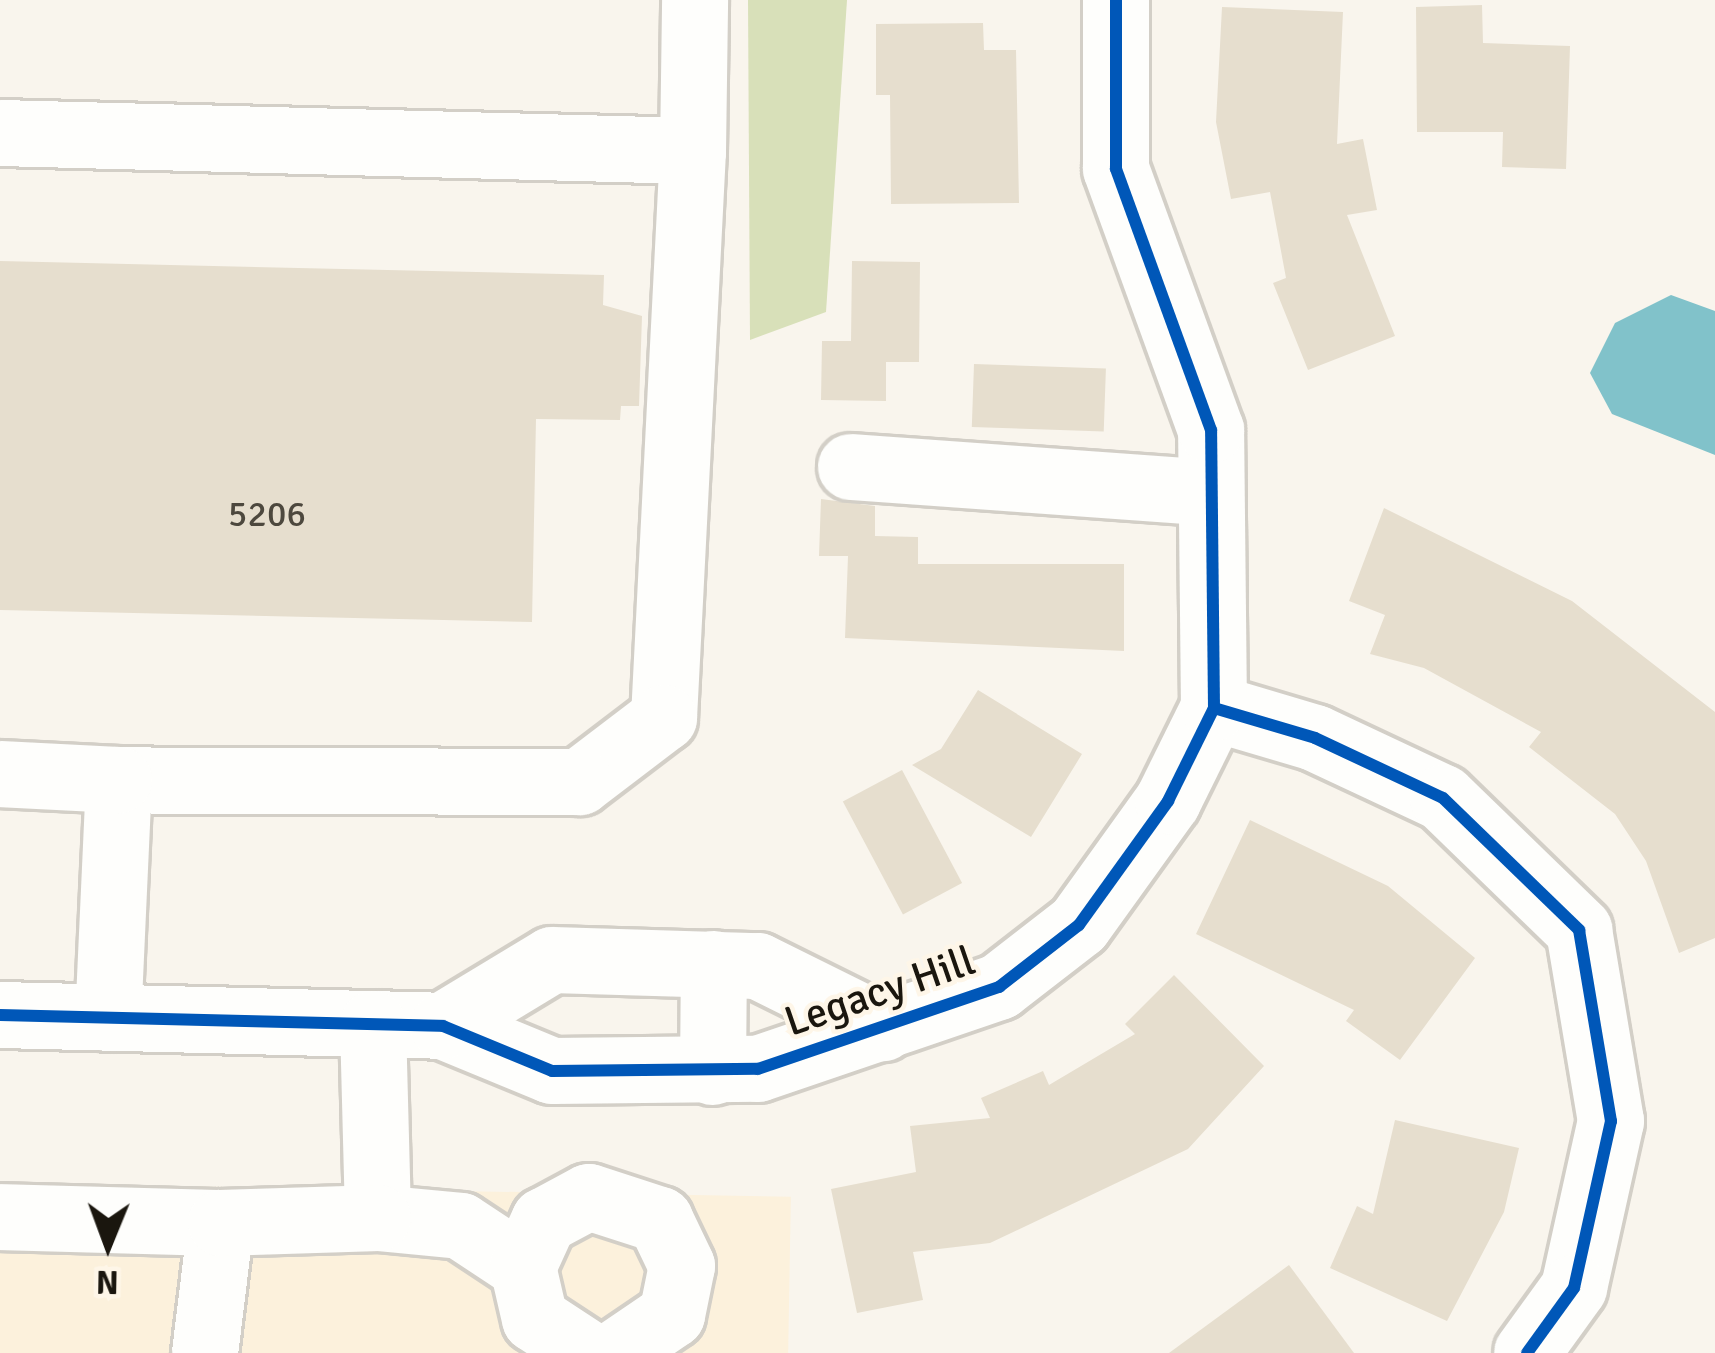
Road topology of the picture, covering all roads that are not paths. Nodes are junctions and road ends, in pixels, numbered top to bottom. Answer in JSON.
{"nodes":[{"id":1,"x":695,"y":0,"type":"edge"},
{"id":2,"x":1116,"y":0,"type":"edge"},
{"id":3,"x":0,"y":133,"type":"edge"},
{"id":4,"x":692,"y":151,"type":"junction"},
{"id":5,"x":850,"y":466,"type":"dead end"},
{"id":6,"x":1210,"y":493,"type":"junction"},
{"id":7,"x":1214,"y":708,"type":"junction"},
{"id":8,"x":0,"y":774,"type":"edge"},
{"id":9,"x":118,"y":780,"type":"junction"},
{"id":10,"x":714,"y":964,"type":"junction"},
{"id":11,"x":0,"y":1015,"type":"edge"},
{"id":12,"x":108,"y":1018,"type":"junction"},
{"id":13,"x":373,"y":1024,"type":"junction"},
{"id":14,"x":443,"y":1026,"type":"junction"},
{"id":15,"x":883,"y":1028,"type":"junction"},
{"id":16,"x":713,"y":1072,"type":"junction"},
{"id":17,"x":0,"y":1217,"type":"edge"},
{"id":18,"x":378,"y":1218,"type":"junction"},
{"id":19,"x":221,"y":1223,"type":"junction"},
{"id":20,"x":523,"y":1267,"type":"junction"},
{"id":21,"x":1574,"y":1288,"type":"junction"},
{"id":22,"x":646,"y":1347,"type":"edge"},
{"id":23,"x":205,"y":1353,"type":"edge"},
{"id":24,"x":587,"y":1353,"type":"edge"},
{"id":25,"x":1527,"y":1353,"type":"edge"},
{"id":26,"x":1582,"y":1353,"type":"edge"}],
"edges":[{"from":1,"to":4,"type":"street"},
{"from":2,"to":6,"type":"street","name":"Legacy Hill"},
{"from":3,"to":4,"type":"street"},
{"from":4,"to":9,"type":"street"},
{"from":5,"to":6,"type":"street"},
{"from":6,"to":7,"type":"street","name":"Legacy Hill"},
{"from":7,"to":15,"type":"street","name":"Legacy Hill"},
{"from":7,"to":21,"type":"street"},
{"from":8,"to":9,"type":"street"},
{"from":9,"to":12,"type":"street"},
{"from":10,"to":14,"type":"street","name":"Legacy Hill"},
{"from":10,"to":15,"type":"street","name":"Legacy Hill"},
{"from":10,"to":16,"type":"street"},
{"from":11,"to":12,"type":"street","name":"Legacy Hill"},
{"from":12,"to":13,"type":"street","name":"Legacy Hill"},
{"from":13,"to":14,"type":"street","name":"Legacy Hill"},
{"from":13,"to":18,"type":"street"},
{"from":14,"to":16,"type":"street","name":"Legacy Hill"},
{"from":15,"to":16,"type":"street","name":"Legacy Hill"},
{"from":17,"to":19,"type":"street"},
{"from":18,"to":19,"type":"street"},
{"from":18,"to":20,"type":"street"},
{"from":19,"to":23,"type":"street"},
{"from":20,"to":22,"type":"street"},
{"from":20,"to":24,"type":"street"},
{"from":21,"to":25,"type":"street"},
{"from":21,"to":26,"type":"street"}]}
